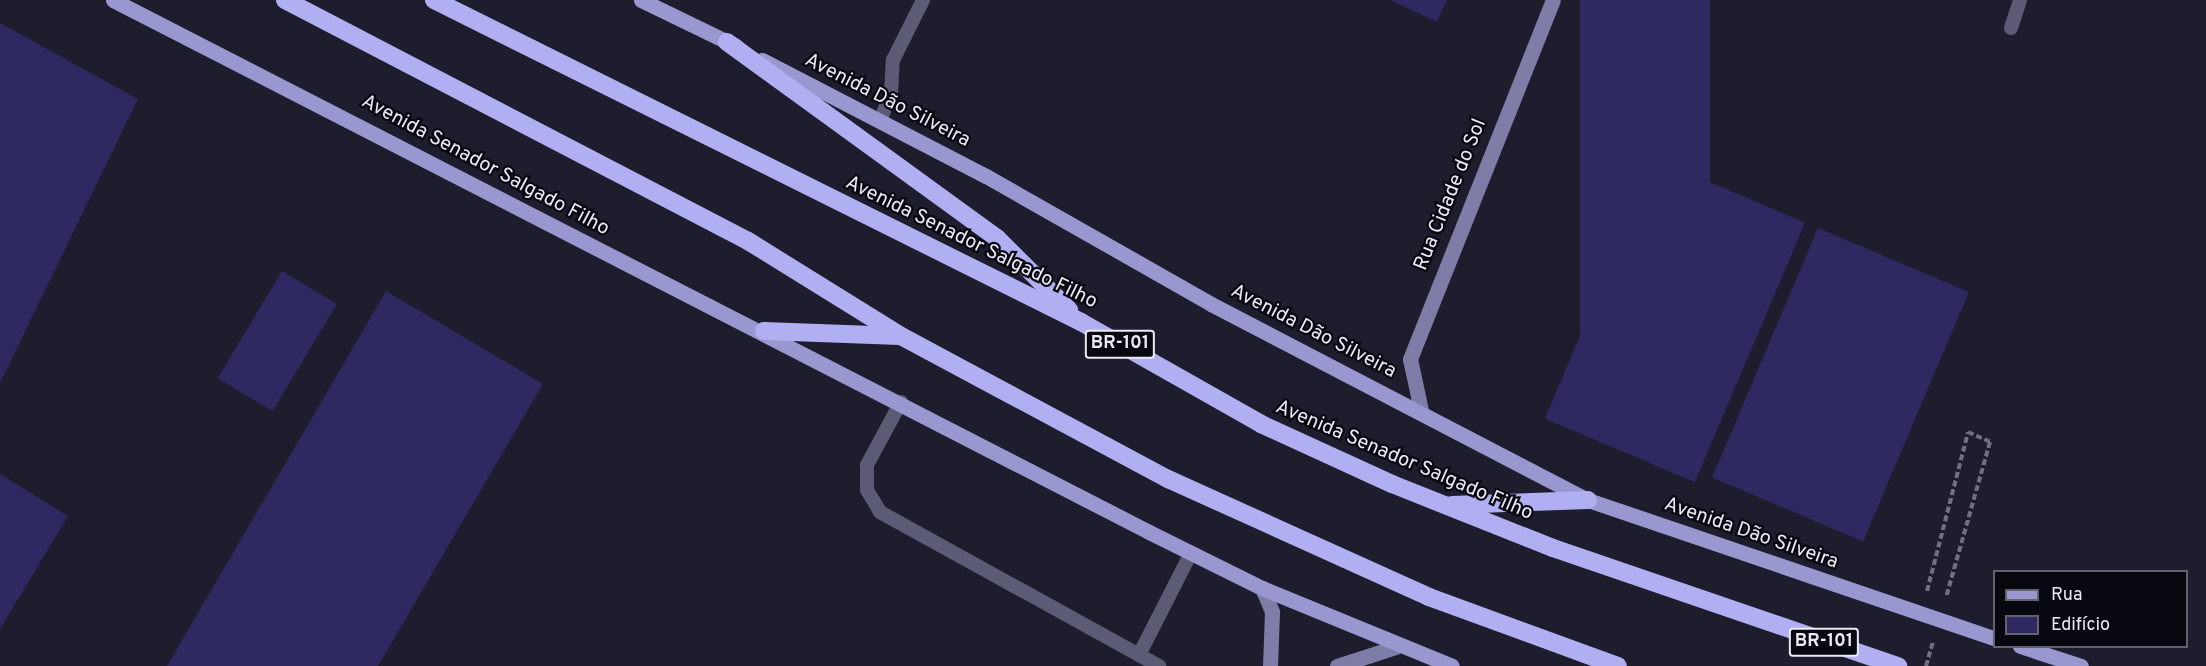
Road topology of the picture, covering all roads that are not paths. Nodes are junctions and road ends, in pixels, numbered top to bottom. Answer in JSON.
{"nodes":[{"id":1,"x":113,"y":0,"type":"edge"},
{"id":2,"x":285,"y":0,"type":"edge"},
{"id":3,"x":434,"y":0,"type":"edge"},
{"id":4,"x":641,"y":0,"type":"edge"},
{"id":5,"x":923,"y":0,"type":"edge"},
{"id":6,"x":1553,"y":0,"type":"edge"},
{"id":7,"x":2020,"y":0,"type":"edge"},
{"id":8,"x":2011,"y":28,"type":"dead end"},
{"id":9,"x":727,"y":42,"type":"junction"},
{"id":10,"x":880,"y":121,"type":"junction"},
{"id":11,"x":1081,"y":322,"type":"junction"},
{"id":12,"x":764,"y":331,"type":"junction"},
{"id":13,"x":901,"y":336,"type":"junction"},
{"id":14,"x":901,"y":402,"type":"junction"},
{"id":15,"x":1421,"y":410,"type":"junction"},
{"id":16,"x":1588,"y":500,"type":"junction"},
{"id":17,"x":1444,"y":505,"type":"junction"},
{"id":18,"x":1191,"y":553,"type":"junction"},
{"id":19,"x":1262,"y":588,"type":"junction"},
{"id":20,"x":1993,"y":637,"type":"edge"},
{"id":21,"x":1396,"y":647,"type":"junction"},
{"id":22,"x":2026,"y":648,"type":"edge"},
{"id":23,"x":1139,"y":655,"type":"junction"},
{"id":24,"x":1159,"y":666,"type":"edge"},
{"id":25,"x":1270,"y":666,"type":"edge"},
{"id":26,"x":1337,"y":666,"type":"edge"},
{"id":27,"x":1452,"y":666,"type":"edge"},
{"id":28,"x":1618,"y":666,"type":"edge"},
{"id":29,"x":1898,"y":666,"type":"edge"},
{"id":30,"x":2081,"y":666,"type":"edge"}],
"edges":[{"from":1,"to":12,"type":"main road","name":"Avenida Senador Salgado Filho"},
{"from":2,"to":13,"type":"highway"},
{"from":3,"to":11,"type":"highway","name":"Avenida Senador Salgado Filho","number":"BR-101"},
{"from":4,"to":9,"type":"main road","name":"Avenida Dão Silveira"},
{"from":5,"to":10,"type":"lane"},
{"from":6,"to":15,"type":"main road","name":"Rua Cidade do Sol"},
{"from":7,"to":8,"type":"lane"},
{"from":9,"to":10,"type":"main road","name":"Avenida Dão Silveira"},
{"from":9,"to":11,"type":"highway"},
{"from":10,"to":15,"type":"main road","name":"Avenida Dão Silveira"},
{"from":11,"to":17,"type":"highway","name":"Avenida Senador Salgado Filho","number":"BR-101"},
{"from":12,"to":13,"type":"highway"},
{"from":12,"to":14,"type":"main road","name":"Avenida Senador Salgado Filho"},
{"from":13,"to":28,"type":"highway"},
{"from":14,"to":18,"type":"main road","name":"Avenida Senador Salgado Filho"},
{"from":14,"to":23,"type":"lane"},
{"from":15,"to":16,"type":"main road","name":"Avenida Dão Silveira"},
{"from":16,"to":17,"type":"highway"},
{"from":16,"to":20,"type":"main road","name":"Avenida Dão Silveira"},
{"from":17,"to":29,"type":"highway","name":"Avenida Senador Salgado Filho","number":"BR-101"},
{"from":18,"to":19,"type":"main road","name":"Avenida Senador Salgado Filho"},
{"from":18,"to":23,"type":"lane"},
{"from":19,"to":21,"type":"main road","name":"Avenida Senador Salgado Filho"},
{"from":19,"to":25,"type":"main road"},
{"from":21,"to":26,"type":"main road"},
{"from":21,"to":27,"type":"main road","name":"Avenida Senador Salgado Filho"},
{"from":22,"to":30,"type":"main road"},
{"from":23,"to":24,"type":"lane"}]}
